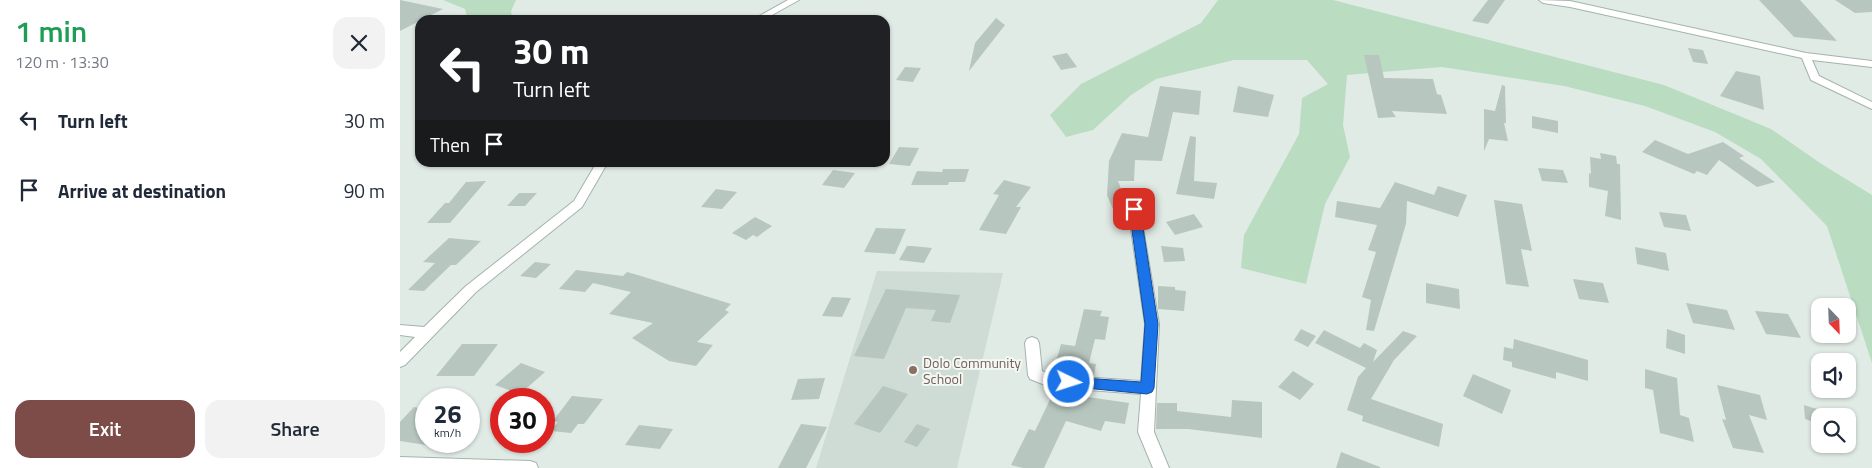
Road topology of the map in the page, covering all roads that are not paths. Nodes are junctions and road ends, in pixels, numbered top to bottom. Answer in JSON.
{"nodes":[{"id":1,"x":795,"y":0,"type":"edge"},
{"id":2,"x":1543,"y":0,"type":"edge"},
{"id":3,"x":766,"y":15,"type":"edge"},
{"id":4,"x":1806,"y":56,"type":"junction"},
{"id":5,"x":1872,"y":64,"type":"edge"},
{"id":6,"x":1872,"y":106,"type":"edge"},
{"id":7,"x":599,"y":167,"type":"edge"},
{"id":8,"x":1134,"y":209,"type":"dead end"},
{"id":9,"x":400,"y":330,"type":"edge"},
{"id":10,"x":427,"y":333,"type":"junction"},
{"id":11,"x":1032,"y":343,"type":"dead end"},
{"id":12,"x":400,"y":361,"type":"edge"},
{"id":13,"x":1147,"y":388,"type":"junction"},
{"id":14,"x":400,"y":464,"type":"edge"},
{"id":15,"x":530,"y":468,"type":"edge"},
{"id":16,"x":1161,"y":468,"type":"edge"}],
"edges":[{"from":1,"to":3,"type":"street"},
{"from":2,"to":4,"type":"street"},
{"from":4,"to":5,"type":"street"},
{"from":4,"to":6,"type":"street"},
{"from":7,"to":10,"type":"street"},
{"from":8,"to":13,"type":"street"},
{"from":9,"to":10,"type":"street"},
{"from":10,"to":12,"type":"street"},
{"from":11,"to":13,"type":"street"},
{"from":13,"to":16,"type":"street"},
{"from":14,"to":15,"type":"street"}]}
